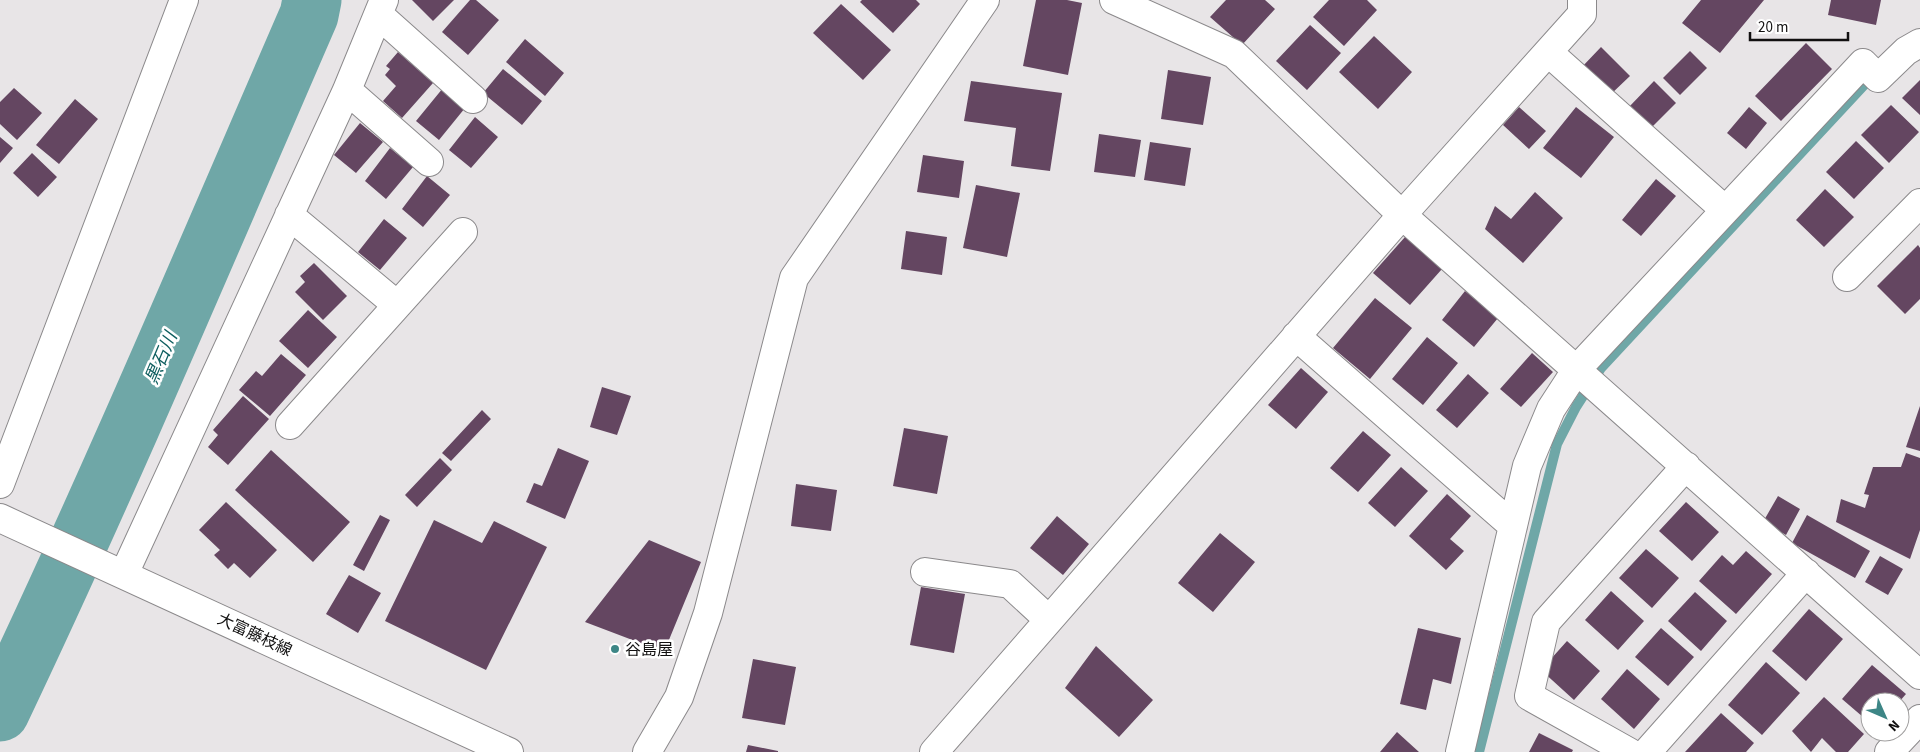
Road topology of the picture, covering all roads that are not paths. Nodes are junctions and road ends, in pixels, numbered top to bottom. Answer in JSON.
{"nodes":[{"id":1,"x":184,"y":0,"type":"edge"},
{"id":2,"x":986,"y":0,"type":"edge"},
{"id":3,"x":1582,"y":0,"type":"edge"},
{"id":4,"x":1118,"y":1,"type":"edge"},
{"id":5,"x":381,"y":7,"type":"edge"},
{"id":6,"x":1920,"y":43,"type":"edge"},
{"id":7,"x":1548,"y":52,"type":"junction"},
{"id":8,"x":348,"y":90,"type":"junction"},
{"id":9,"x":473,"y":99,"type":"dead end"},
{"id":10,"x":429,"y":162,"type":"dead end"},
{"id":11,"x":1725,"y":210,"type":"junction"},
{"id":12,"x":1917,"y":212,"type":"edge"},
{"id":13,"x":289,"y":215,"type":"junction"},
{"id":14,"x":1402,"y":215,"type":"junction"},
{"id":15,"x":463,"y":232,"type":"dead end"},
{"id":16,"x":1847,"y":277,"type":"dead end"},
{"id":17,"x":397,"y":305,"type":"junction"},
{"id":18,"x":1296,"y":336,"type":"junction"},
{"id":19,"x":1587,"y":379,"type":"junction"},
{"id":20,"x":290,"y":425,"type":"dead end"},
{"id":21,"x":1686,"y":466,"type":"junction"},
{"id":22,"x":0,"y":484,"type":"edge"},
{"id":23,"x":0,"y":518,"type":"edge"},
{"id":24,"x":1513,"y":526,"type":"junction"},
{"id":25,"x":118,"y":571,"type":"junction"},
{"id":26,"x":925,"y":572,"type":"dead end"},
{"id":27,"x":1806,"y":573,"type":"junction"},
{"id":28,"x":1049,"y":620,"type":"junction"},
{"id":29,"x":1920,"y":675,"type":"edge"},
{"id":30,"x":1917,"y":727,"type":"edge"},
{"id":31,"x":509,"y":752,"type":"edge"},
{"id":32,"x":647,"y":752,"type":"edge"},
{"id":33,"x":934,"y":752,"type":"edge"},
{"id":34,"x":1460,"y":752,"type":"edge"},
{"id":35,"x":1629,"y":752,"type":"edge"},
{"id":36,"x":1647,"y":752,"type":"edge"},
{"id":37,"x":1889,"y":752,"type":"edge"}],
"edges":[{"from":1,"to":22,"type":"street"},
{"from":2,"to":32,"type":"street"},
{"from":3,"to":7,"type":"street"},
{"from":4,"to":14,"type":"street"},
{"from":5,"to":8,"type":"street"},
{"from":5,"to":9,"type":"street"},
{"from":6,"to":11,"type":"street"},
{"from":7,"to":11,"type":"street"},
{"from":7,"to":14,"type":"street"},
{"from":8,"to":10,"type":"street"},
{"from":8,"to":13,"type":"street"},
{"from":11,"to":19,"type":"street"},
{"from":12,"to":16,"type":"street"},
{"from":13,"to":17,"type":"street"},
{"from":13,"to":25,"type":"street"},
{"from":14,"to":18,"type":"street"},
{"from":14,"to":19,"type":"street"},
{"from":15,"to":17,"type":"street"},
{"from":17,"to":20,"type":"street"},
{"from":18,"to":24,"type":"street"},
{"from":18,"to":28,"type":"street"},
{"from":19,"to":21,"type":"street"},
{"from":19,"to":24,"type":"street"},
{"from":21,"to":27,"type":"street"},
{"from":21,"to":35,"type":"street"},
{"from":23,"to":25,"type":"street","name":"大富藤枝線"},
{"from":24,"to":34,"type":"street"},
{"from":25,"to":31,"type":"street","name":"大富藤枝線"},
{"from":26,"to":28,"type":"street"},
{"from":27,"to":29,"type":"street"},
{"from":27,"to":36,"type":"street"},
{"from":28,"to":33,"type":"street"},
{"from":30,"to":37,"type":"street"}]}
